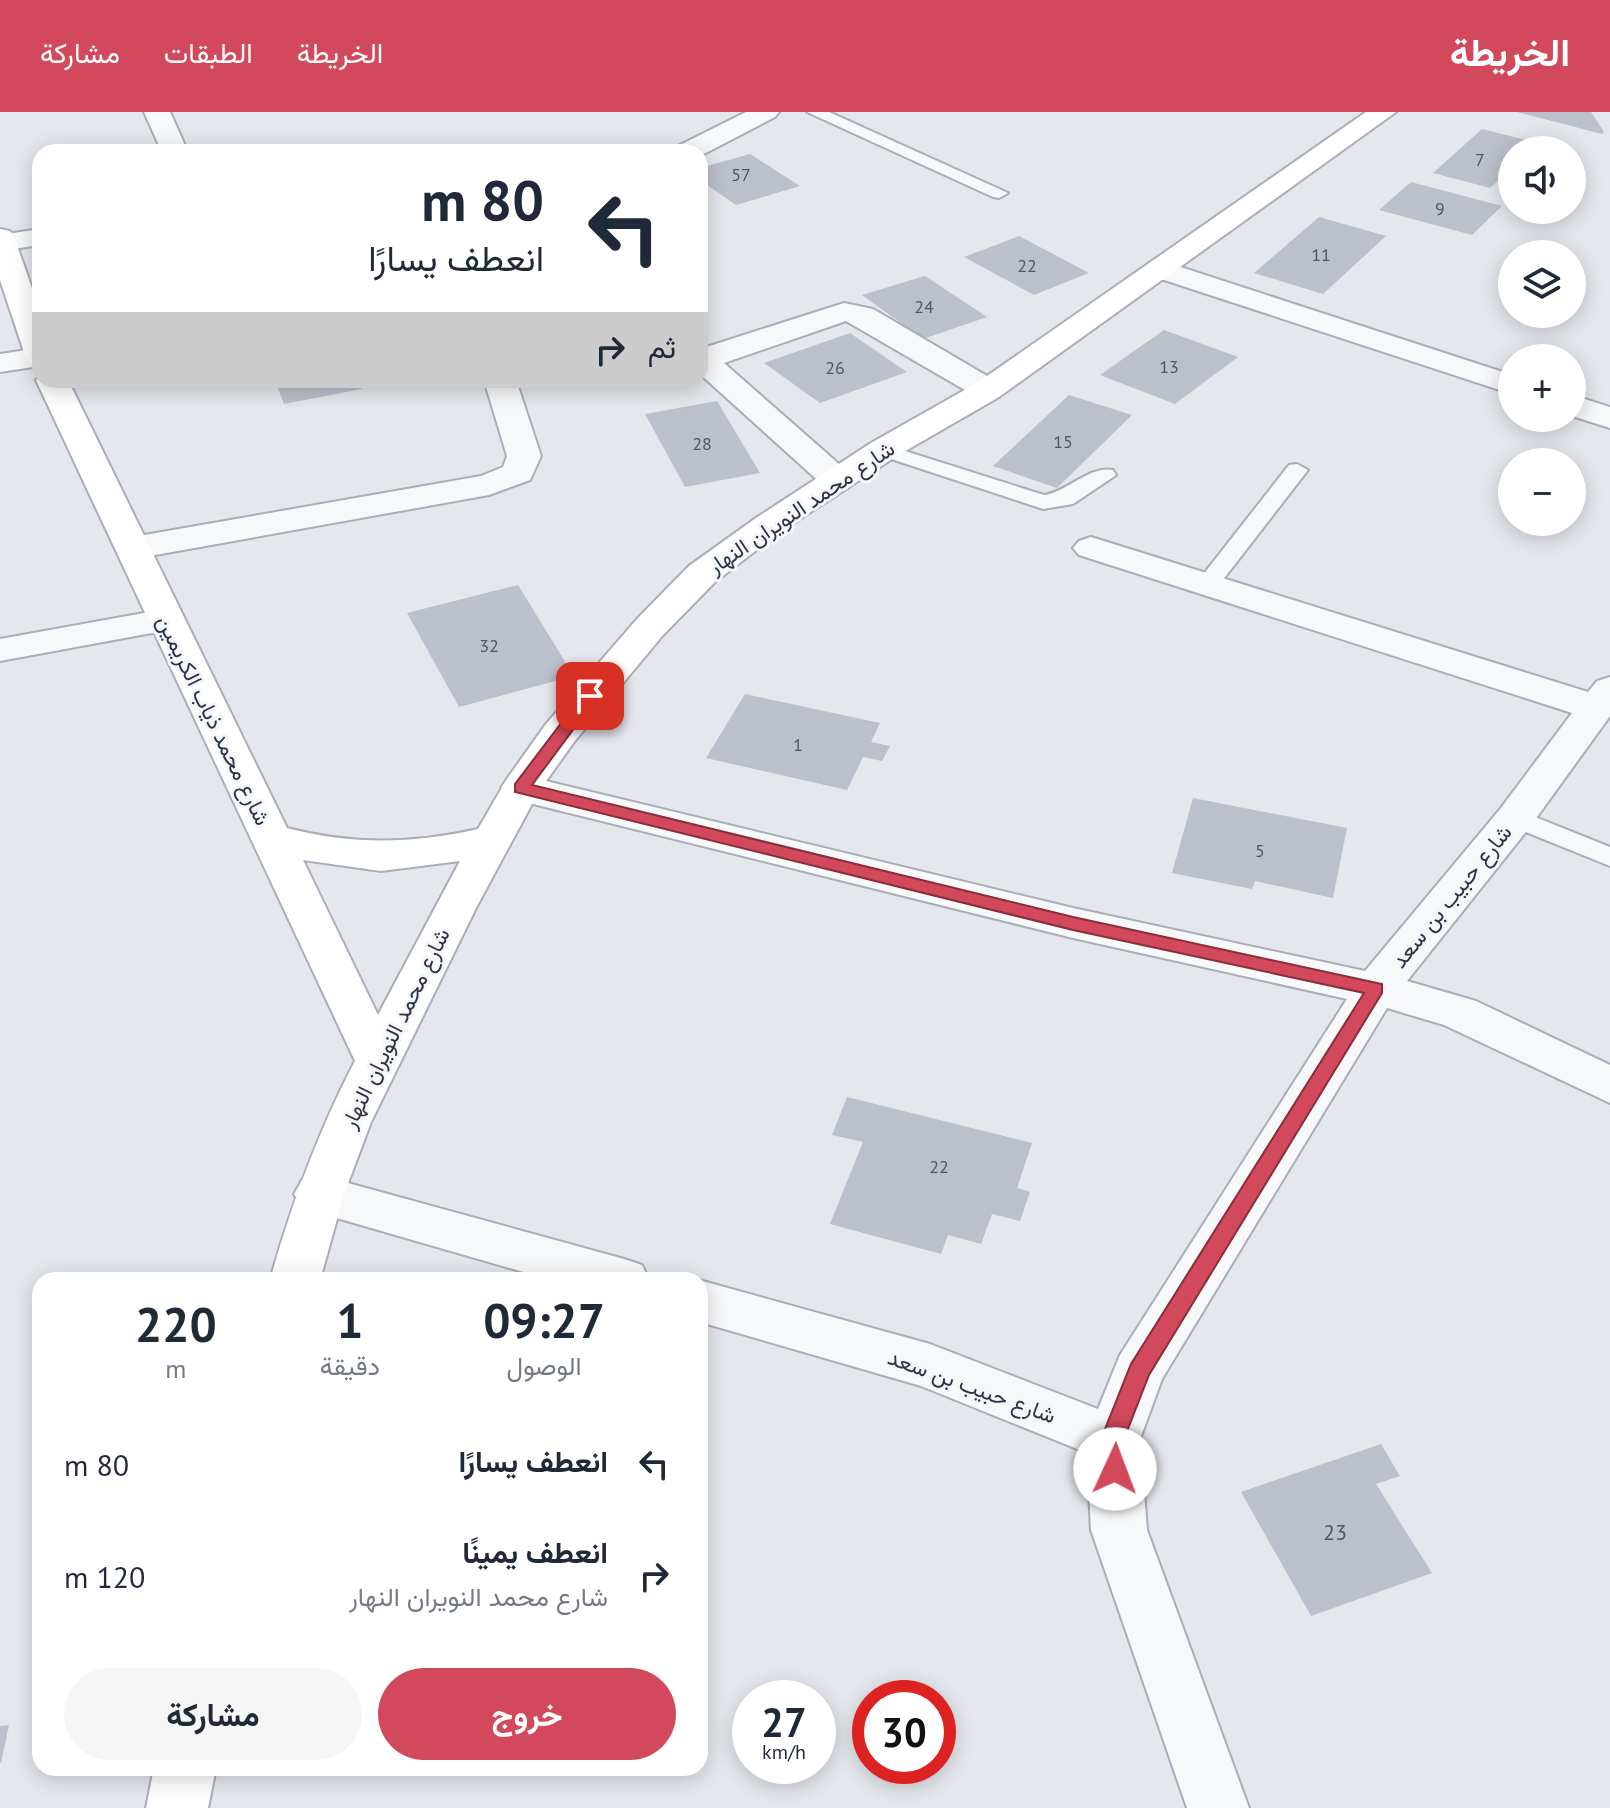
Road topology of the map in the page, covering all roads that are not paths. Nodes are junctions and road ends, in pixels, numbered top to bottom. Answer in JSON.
{"nodes":[{"id":1,"x":157,"y":112,"type":"edge"},
{"id":2,"x":766,"y":112,"type":"edge"},
{"id":3,"x":815,"y":112,"type":"edge"},
{"id":4,"x":1383,"y":112,"type":"edge"},
{"id":5,"x":171,"y":144,"type":"edge"},
{"id":6,"x":703,"y":144,"type":"edge"},
{"id":7,"x":999,"y":193,"type":"dead end"},
{"id":8,"x":32,"y":238,"type":"edge"},
{"id":9,"x":1,"y":240,"type":"edge"},
{"id":10,"x":1159,"y":269,"type":"junction"},
{"id":11,"x":32,"y":332,"type":"edge"},
{"id":12,"x":32,"y":357,"type":"edge"},
{"id":13,"x":708,"y":357,"type":"edge"},
{"id":14,"x":0,"y":363,"type":"edge"},
{"id":15,"x":708,"y":365,"type":"edge"},
{"id":16,"x":1498,"y":380,"type":"edge"},
{"id":17,"x":56,"y":388,"type":"edge"},
{"id":18,"x":503,"y":388,"type":"edge"},
{"id":19,"x":988,"y":390,"type":"junction"},
{"id":20,"x":1586,"y":410,"type":"edge"},
{"id":21,"x":1610,"y":418,"type":"edge"},
{"id":22,"x":883,"y":450,"type":"junction"},
{"id":23,"x":1297,"y":470,"type":"dead end"},
{"id":24,"x":1105,"y":475,"type":"dead end"},
{"id":25,"x":836,"y":479,"type":"junction"},
{"id":26,"x":133,"y":548,"type":"junction"},
{"id":27,"x":1091,"y":548,"type":"dead end"},
{"id":28,"x":1207,"y":585,"type":"junction"},
{"id":29,"x":166,"y":620,"type":"junction"},
{"id":30,"x":0,"y":650,"type":"edge"},
{"id":31,"x":1602,"y":698,"type":"edge"},
{"id":32,"x":521,"y":788,"type":"junction"},
{"id":33,"x":1515,"y":818,"type":"junction"},
{"id":34,"x":270,"y":837,"type":"junction"},
{"id":35,"x":492,"y":840,"type":"junction"},
{"id":36,"x":1610,"y":857,"type":"edge"},
{"id":37,"x":1376,"y":989,"type":"junction"},
{"id":38,"x":378,"y":1061,"type":"junction"},
{"id":39,"x":1610,"y":1085,"type":"edge"},
{"id":40,"x":319,"y":1194,"type":"junction"},
{"id":41,"x":297,"y":1272,"type":"edge"},
{"id":42,"x":596,"y":1272,"type":"edge"},
{"id":43,"x":708,"y":1303,"type":"edge"},
{"id":44,"x":1113,"y":1439,"type":"junction"},
{"id":45,"x":183,"y":1776,"type":"edge"},
{"id":46,"x":177,"y":1808,"type":"edge"},
{"id":47,"x":1218,"y":1808,"type":"edge"}],
"edges":[{"from":1,"to":5,"type":"street"},
{"from":2,"to":6,"type":"street"},
{"from":3,"to":7,"type":"lane"},
{"from":4,"to":10,"type":"street","name":"شارع محمد النويران النهار"},
{"from":8,"to":9,"type":"street"},
{"from":9,"to":11,"type":"street"},
{"from":10,"to":16,"type":"street"},
{"from":10,"to":19,"type":"street","name":"شارع محمد النويران النهار"},
{"from":12,"to":14,"type":"street"},
{"from":13,"to":19,"type":"street"},
{"from":15,"to":25,"type":"street"},
{"from":17,"to":26,"type":"street","name":"شارع محمد ذياب الكريمين"},
{"from":18,"to":26,"type":"street"},
{"from":19,"to":22,"type":"street","name":"شارع محمد النويران النهار"},
{"from":20,"to":21,"type":"street"},
{"from":22,"to":24,"type":"lane"},
{"from":22,"to":25,"type":"street","name":"شارع محمد النويران النهار"},
{"from":23,"to":28,"type":"lane"},
{"from":25,"to":32,"type":"street","name":"شارع محمد النويران النهار"},
{"from":26,"to":29,"type":"street","name":"شارع محمد ذياب الكريمين"},
{"from":27,"to":28,"type":"street"},
{"from":28,"to":31,"type":"street"},
{"from":29,"to":30,"type":"street"},
{"from":29,"to":34,"type":"street","name":"شارع محمد ذياب الكريمين"},
{"from":31,"to":33,"type":"street","name":"شارع حبيب بن سعد"},
{"from":32,"to":35,"type":"street","name":"شارع محمد النويران النهار"},
{"from":32,"to":37,"type":"street"},
{"from":33,"to":36,"type":"lane"},
{"from":33,"to":37,"type":"street","name":"شارع حبيب بن سعد"},
{"from":34,"to":35,"type":"street"},
{"from":34,"to":38,"type":"street","name":"شارع محمد ذياب الكريمين"},
{"from":35,"to":38,"type":"street","name":"شارع محمد النويران النهار"},
{"from":37,"to":39,"type":"street"},
{"from":37,"to":44,"type":"street","name":"شارع حبيب بن سعد"},
{"from":38,"to":40,"type":"street","name":"شارع محمد النويران النهار"},
{"from":40,"to":41,"type":"street","name":"شارع محمد النويران النهار"},
{"from":40,"to":42,"type":"street"},
{"from":43,"to":44,"type":"street","name":"شارع حبيب بن سعد"},
{"from":44,"to":47,"type":"street"},
{"from":45,"to":46,"type":"street"}]}
